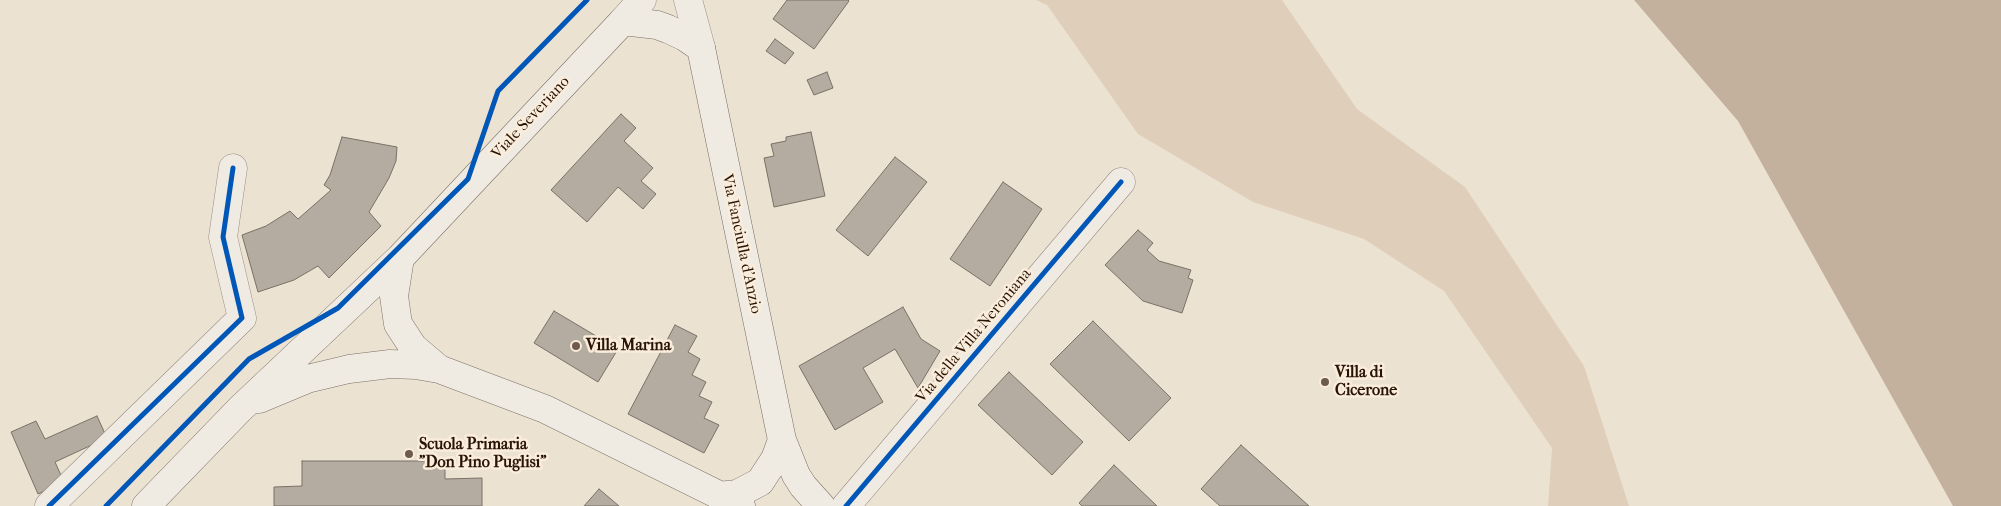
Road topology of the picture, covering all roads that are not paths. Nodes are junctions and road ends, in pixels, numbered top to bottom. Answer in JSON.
{"nodes":[{"id":1,"x":642,"y":0,"type":"edge"},
{"id":2,"x":688,"y":0,"type":"edge"},
{"id":3,"x":623,"y":21,"type":"junction"},
{"id":4,"x":701,"y":48,"type":"junction"},
{"id":5,"x":233,"y":168,"type":"dead end"},
{"id":6,"x":1121,"y":182,"type":"dead end"},
{"id":7,"x":400,"y":258,"type":"junction"},
{"id":8,"x":439,"y":369,"type":"junction"},
{"id":9,"x":240,"y":409,"type":"junction"},
{"id":10,"x":782,"y":440,"type":"junction"},
{"id":11,"x":730,"y":501,"type":"edge"},
{"id":12,"x":50,"y":506,"type":"edge"},
{"id":13,"x":146,"y":506,"type":"edge"},
{"id":14,"x":820,"y":506,"type":"edge"},
{"id":15,"x":846,"y":506,"type":"edge"}],
"edges":[{"from":1,"to":3,"type":"main road","name":"Viale Severiano"},
{"from":2,"to":4,"type":"main road","name":"Via Fanciulla d'Anzio"},
{"from":3,"to":4,"type":"main road"},
{"from":3,"to":7,"type":"main road","name":"Viale Severiano"},
{"from":4,"to":10,"type":"main road","name":"Via Fanciulla d'Anzio"},
{"from":5,"to":12,"type":"main road"},
{"from":6,"to":15,"type":"main road","name":"Via della Villa Neroniana"},
{"from":7,"to":8,"type":"main road","name":"Viale Severiano"},
{"from":7,"to":9,"type":"main road","name":"Viale Severiano"},
{"from":8,"to":9,"type":"main road","name":"Viale Severiano"},
{"from":8,"to":11,"type":"main road","name":"Viale Severiano"},
{"from":9,"to":13,"type":"main road","name":"Viale Severiano"},
{"from":10,"to":11,"type":"main road"},
{"from":10,"to":14,"type":"main road","name":"Via Fanciulla d'Anzio"}]}
